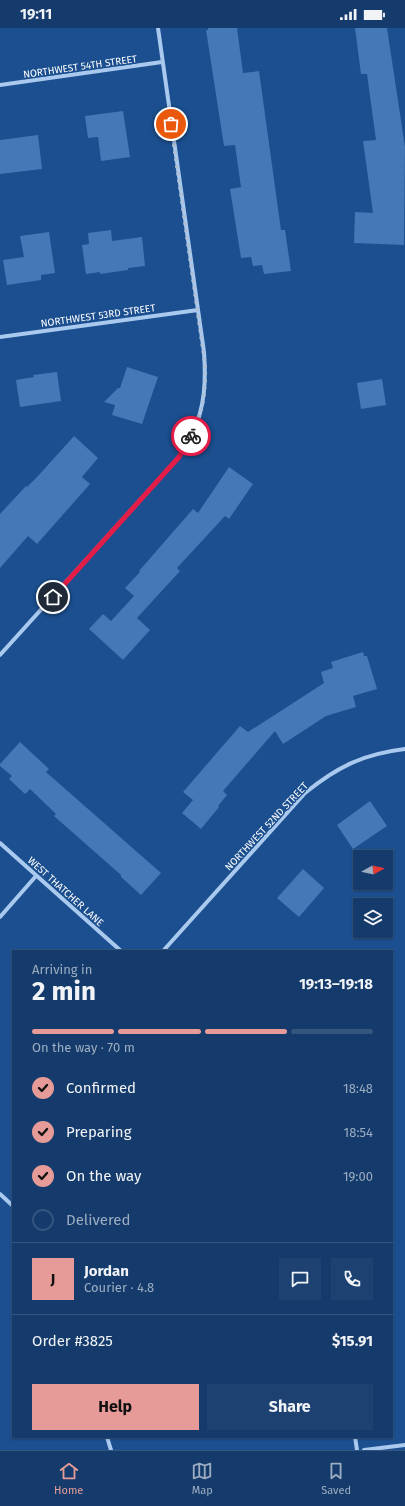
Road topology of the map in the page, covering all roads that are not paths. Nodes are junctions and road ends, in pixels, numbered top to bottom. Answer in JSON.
{"nodes":[{"id":1,"x":158,"y":28,"type":"edge"},
{"id":2,"x":162,"y":62,"type":"junction"},
{"id":3,"x":0,"y":85,"type":"edge"},
{"id":4,"x":198,"y":310,"type":"junction"},
{"id":5,"x":0,"y":337,"type":"edge"},
{"id":6,"x":0,"y":655,"type":"edge"},
{"id":7,"x":405,"y":749,"type":"edge"},
{"id":8,"x":0,"y":843,"type":"edge"},
{"id":9,"x":36,"y":876,"type":"junction"},
{"id":10,"x":0,"y":917,"type":"edge"},
{"id":11,"x":120,"y":950,"type":"edge"},
{"id":12,"x":164,"y":950,"type":"edge"},
{"id":13,"x":0,"y":1194,"type":"edge"},
{"id":14,"x":12,"y":1205,"type":"edge"},
{"id":15,"x":107,"y":1438,"type":"edge"},
{"id":16,"x":355,"y":1438,"type":"edge"},
{"id":17,"x":405,"y":1445,"type":"edge"},
{"id":18,"x":111,"y":1450,"type":"edge"},
{"id":19,"x":357,"y":1450,"type":"edge"},
{"id":20,"x":364,"y":1450,"type":"edge"}],
"edges":[{"from":1,"to":2,"type":"street"},
{"from":2,"to":3,"type":"street","name":"NORTHWEST 54TH STREET"},
{"from":2,"to":4,"type":"street"},
{"from":4,"to":5,"type":"street","name":"NORTHWEST 53RD STREET"},
{"from":4,"to":6,"type":"street"},
{"from":7,"to":12,"type":"street","name":"NORTHWEST 52ND STREET"},
{"from":8,"to":9,"type":"street","name":"WEST THATCHER LANE"},
{"from":9,"to":10,"type":"street"},
{"from":9,"to":11,"type":"street","name":"WEST THATCHER LANE"},
{"from":13,"to":14,"type":"street"},
{"from":15,"to":18,"type":"street"},
{"from":16,"to":19,"type":"street"},
{"from":17,"to":20,"type":"street"}]}
